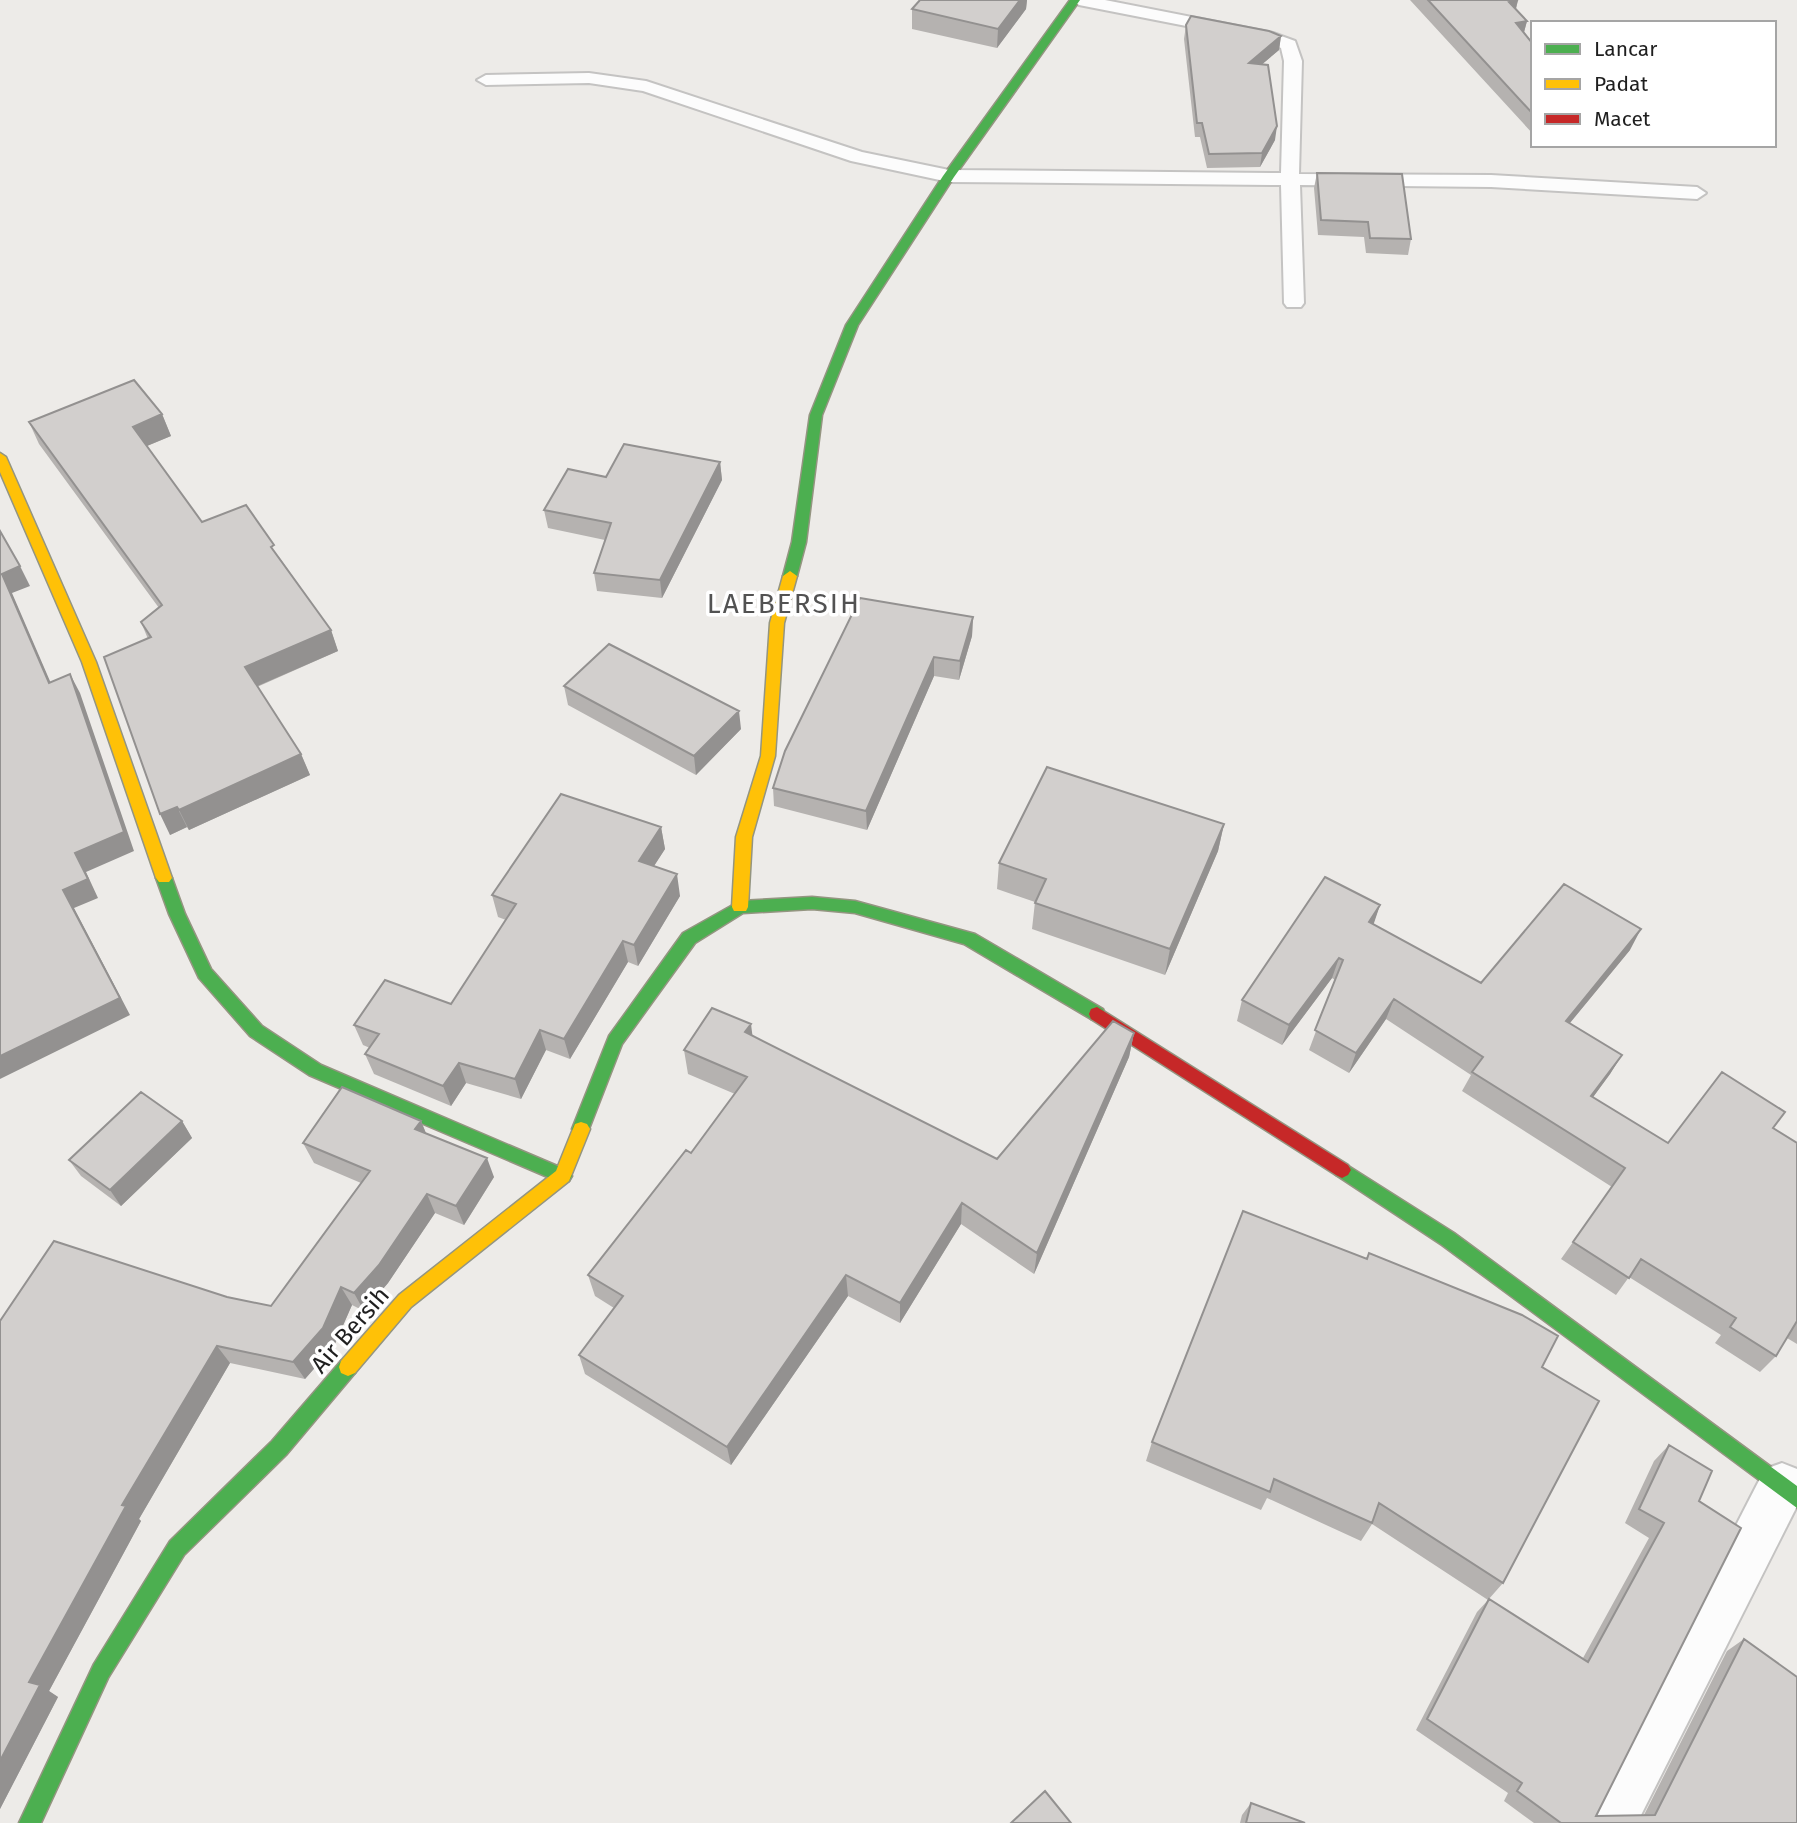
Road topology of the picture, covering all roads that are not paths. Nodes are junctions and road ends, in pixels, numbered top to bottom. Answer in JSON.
{"nodes":[{"id":1,"x":1077,"y":0,"type":"edge"},
{"id":2,"x":486,"y":80,"type":"dead end"},
{"id":3,"x":949,"y":176,"type":"junction"},
{"id":4,"x":1290,"y":177,"type":"junction"},
{"id":5,"x":1697,"y":193,"type":"dead end"},
{"id":6,"x":1294,"y":303,"type":"dead end"},
{"id":7,"x":0,"y":457,"type":"edge"},
{"id":8,"x":740,"y":907,"type":"junction"},
{"id":9,"x":563,"y":1176,"type":"junction"},
{"id":10,"x":1790,"y":1492,"type":"edge"},
{"id":11,"x":30,"y":1823,"type":"edge"},
{"id":12,"x":1609,"y":1823,"type":"edge"}],
"edges":[{"from":1,"to":3,"type":"street"},
{"from":1,"to":4,"type":"lane"},
{"from":2,"to":3,"type":"lane"},
{"from":3,"to":4,"type":"lane"},
{"from":3,"to":8,"type":"street"},
{"from":4,"to":5,"type":"lane"},
{"from":4,"to":6,"type":"lane"},
{"from":7,"to":9,"type":"street"},
{"from":8,"to":9,"type":"street"},
{"from":8,"to":10,"type":"street"},
{"from":9,"to":11,"type":"street","name":"Air Bersih"},
{"from":10,"to":12,"type":"street"}]}
